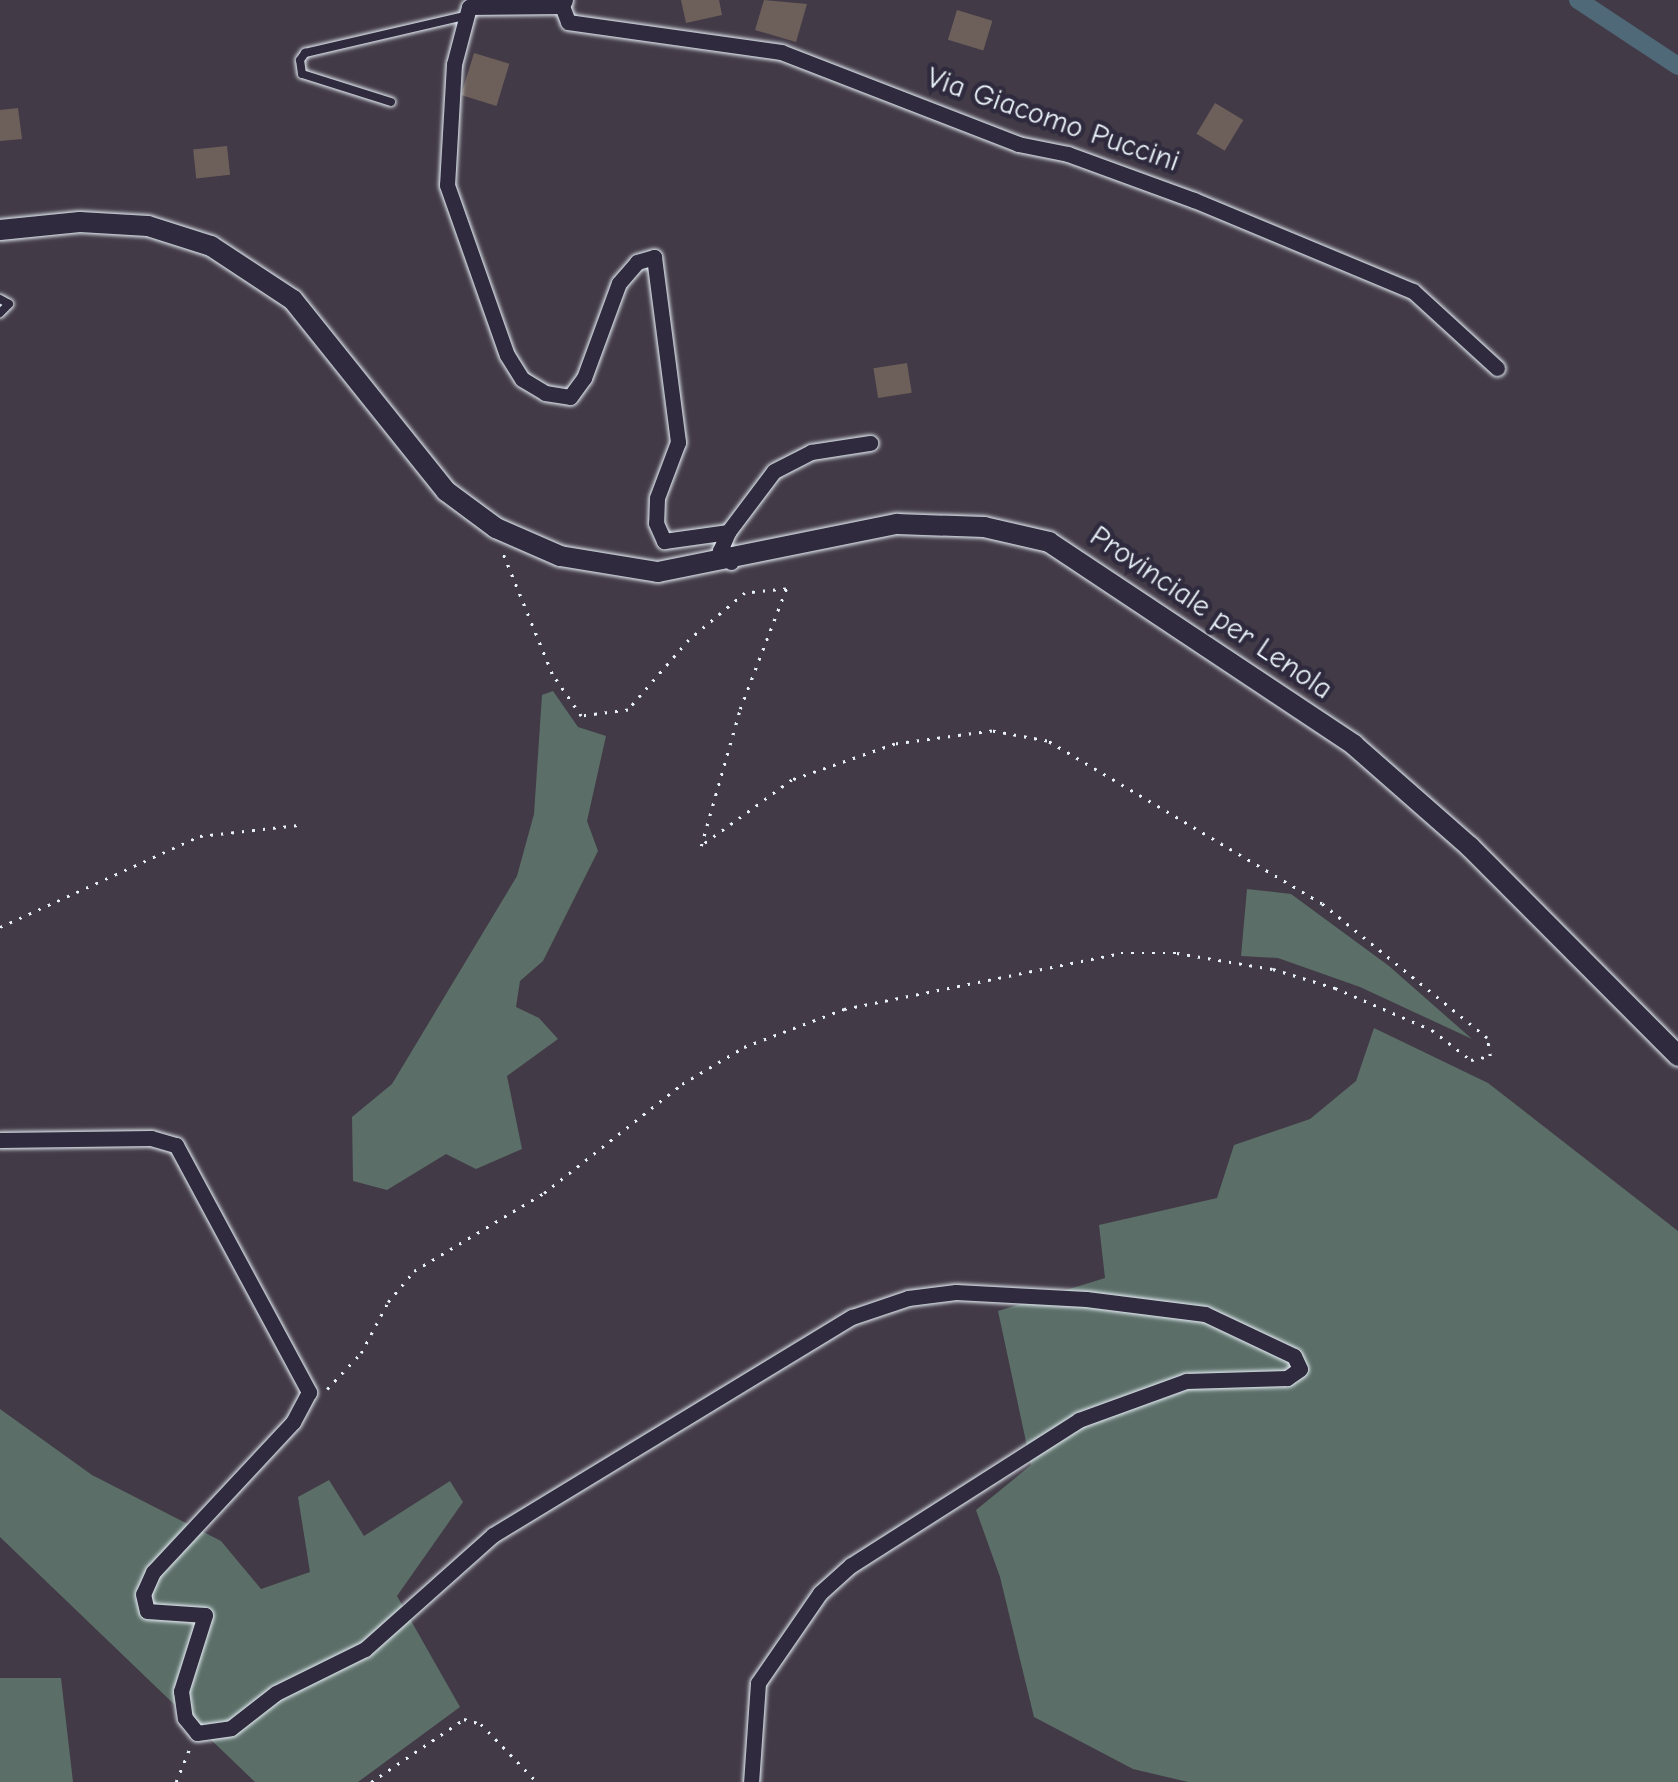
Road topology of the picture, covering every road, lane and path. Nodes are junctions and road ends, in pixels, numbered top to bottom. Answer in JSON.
{"nodes":[{"id":1,"x":563,"y":3,"type":"edge"},
{"id":2,"x":464,"y":16,"type":"junction"},
{"id":3,"x":391,"y":102,"type":"dead end"},
{"id":4,"x":0,"y":230,"type":"edge"},
{"id":5,"x":0,"y":299,"type":"edge"},
{"id":6,"x":0,"y":313,"type":"edge"},
{"id":7,"x":1497,"y":368,"type":"dead end"},
{"id":8,"x":870,"y":443,"type":"dead end"},
{"id":9,"x":496,"y":528,"type":"junction"},
{"id":10,"x":728,"y":532,"type":"junction"},
{"id":11,"x":731,"y":562,"type":"junction"},
{"id":12,"x":298,"y":825,"type":"dead end"},
{"id":13,"x":0,"y":928,"type":"edge"},
{"id":14,"x":1678,"y":1056,"type":"edge"},
{"id":15,"x":0,"y":1140,"type":"edge"},
{"id":16,"x":308,"y":1403,"type":"junction"},
{"id":17,"x":197,"y":1733,"type":"junction"},
{"id":18,"x":176,"y":1782,"type":"edge"},
{"id":19,"x":371,"y":1782,"type":"edge"},
{"id":20,"x":537,"y":1782,"type":"edge"},
{"id":21,"x":751,"y":1782,"type":"edge"}],
"edges":[{"from":1,"to":2,"type":"street"},
{"from":1,"to":7,"type":"street","name":"Via Giacomo Puccini"},
{"from":2,"to":3,"type":"lane"},
{"from":2,"to":10,"type":"street"},
{"from":4,"to":9,"type":"main road","name":"Provinciale per Lenola"},
{"from":5,"to":6,"type":"lane"},
{"from":8,"to":10,"type":"street"},
{"from":9,"to":11,"type":"main road","name":"Provinciale per Lenola"},
{"from":9,"to":16,"type":"path"},
{"from":10,"to":11,"type":"street"},
{"from":11,"to":14,"type":"main road","name":"Provinciale per Lenola"},
{"from":12,"to":13,"type":"path"},
{"from":15,"to":16,"type":"street"},
{"from":16,"to":17,"type":"street"},
{"from":17,"to":18,"type":"path"},
{"from":17,"to":21,"type":"street"},
{"from":19,"to":20,"type":"path"}]}
